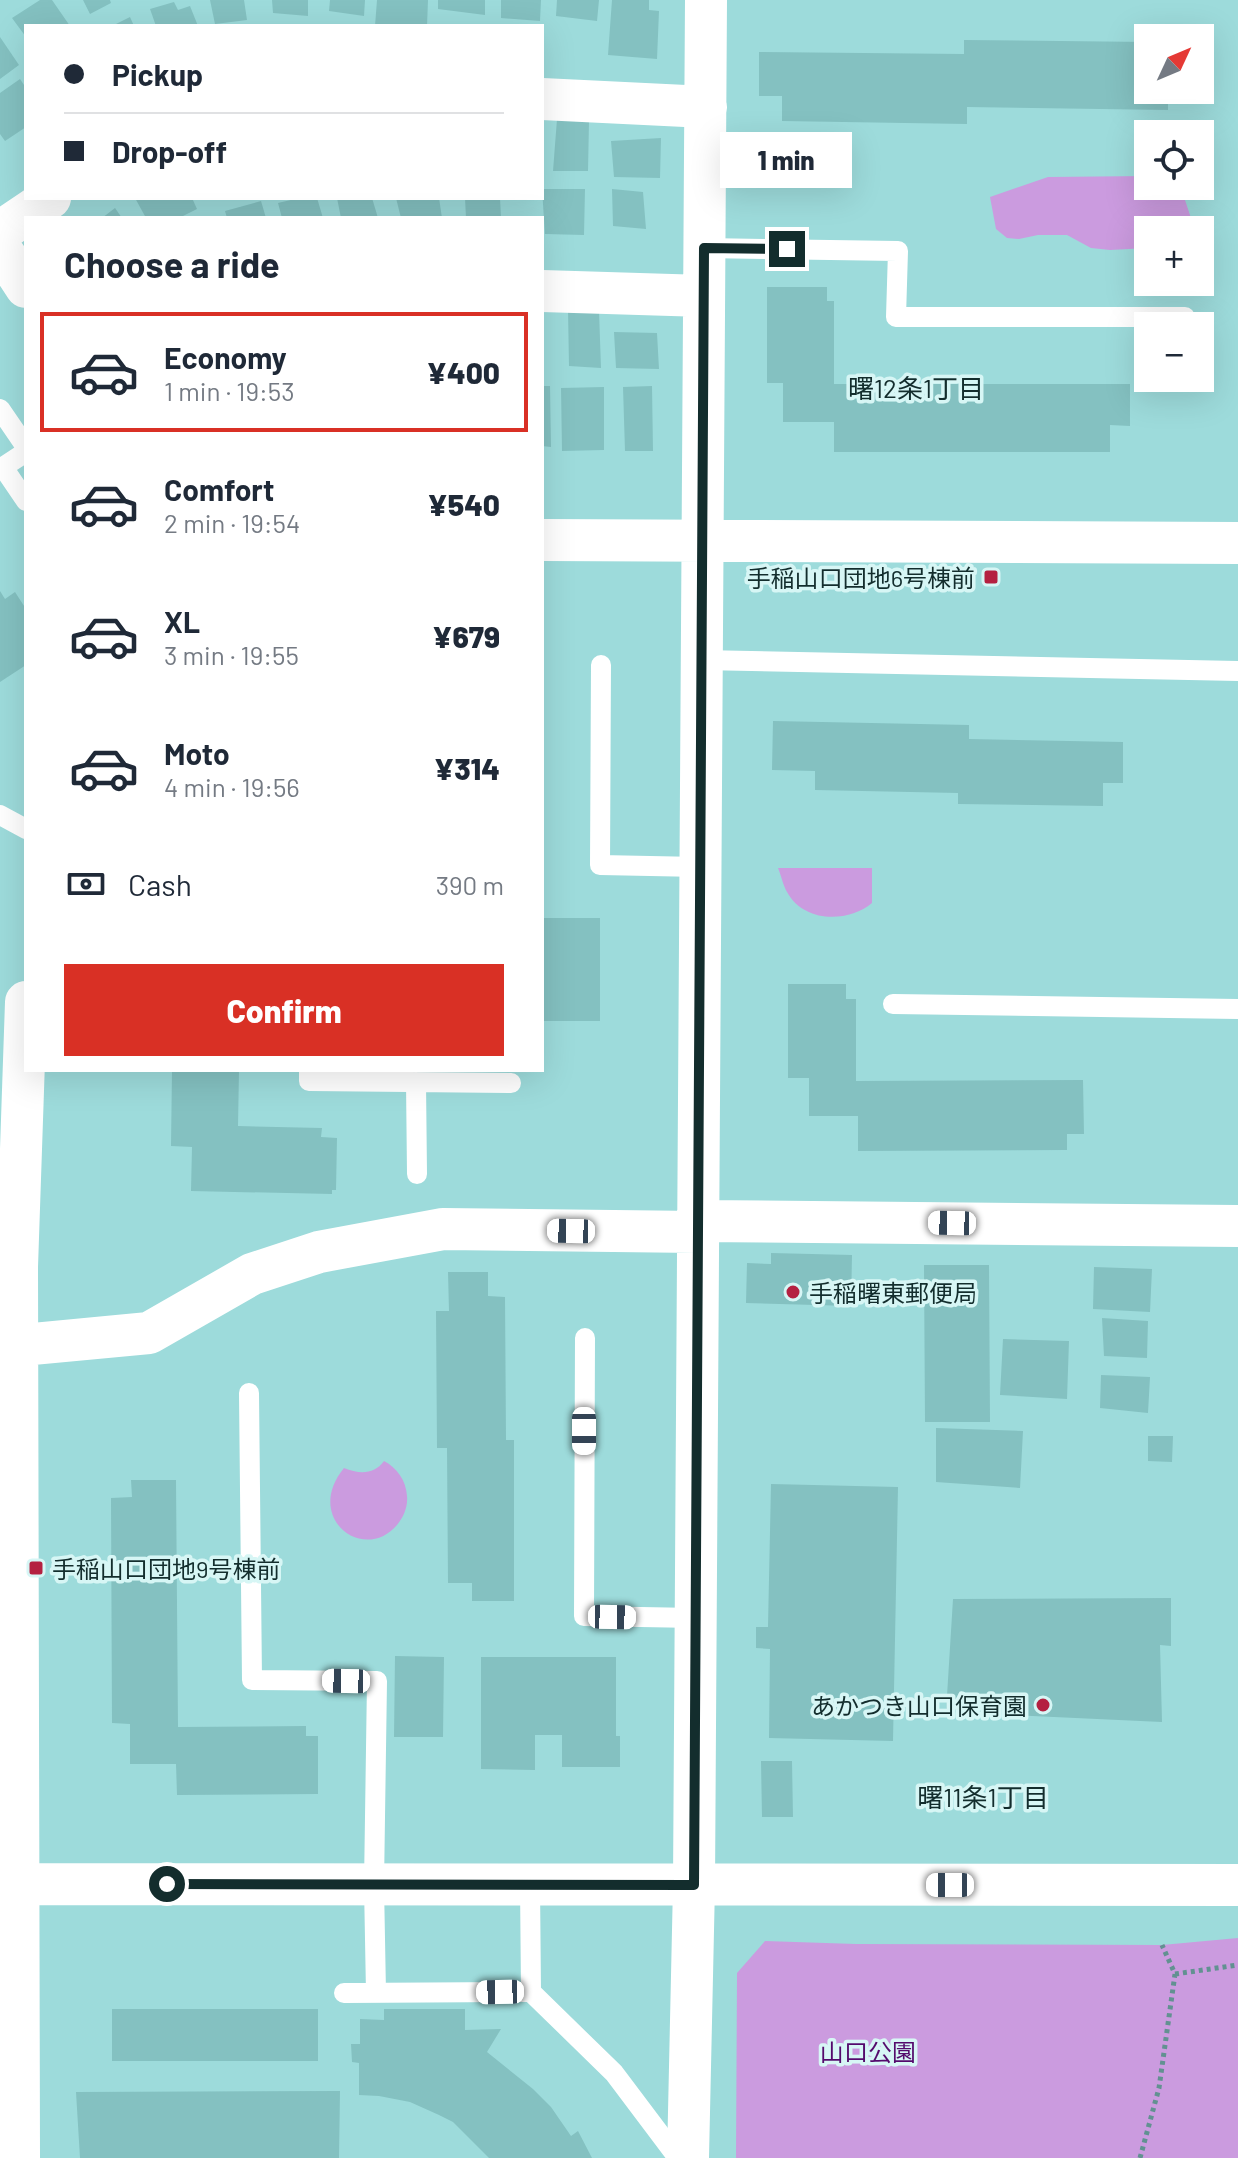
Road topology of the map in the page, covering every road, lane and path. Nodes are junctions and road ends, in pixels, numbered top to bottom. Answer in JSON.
{"nodes":[{"id":1,"x":706,"y":0,"type":"edge"},
{"id":2,"x":544,"y":99,"type":"edge"},
{"id":3,"x":706,"y":107,"type":"junction"},
{"id":4,"x":47,"y":200,"type":"edge"},
{"id":5,"x":0,"y":232,"type":"edge"},
{"id":6,"x":0,"y":248,"type":"edge"},
{"id":7,"x":704,"y":248,"type":"junction"},
{"id":8,"x":24,"y":284,"type":"edge"},
{"id":9,"x":544,"y":291,"type":"edge"},
{"id":10,"x":704,"y":296,"type":"junction"},
{"id":11,"x":1134,"y":317,"type":"edge"},
{"id":12,"x":0,"y":409,"type":"edge"},
{"id":13,"x":24,"y":446,"type":"edge"},
{"id":14,"x":24,"y":451,"type":"edge"},
{"id":15,"x":24,"y":498,"type":"edge"},
{"id":16,"x":544,"y":540,"type":"edge"},
{"id":17,"x":702,"y":541,"type":"junction"},
{"id":18,"x":1238,"y":543,"type":"edge"},
{"id":19,"x":701,"y":660,"type":"junction"},
{"id":20,"x":601,"y":665,"type":"dead end"},
{"id":21,"x":1238,"y":671,"type":"edge"},
{"id":22,"x":0,"y":815,"type":"edge"},
{"id":23,"x":24,"y":828,"type":"edge"},
{"id":24,"x":700,"y":867,"type":"junction"},
{"id":25,"x":893,"y":1004,"type":"dead end"},
{"id":26,"x":24,"y":1008,"type":"edge"},
{"id":27,"x":1238,"y":1009,"type":"edge"},
{"id":28,"x":12,"y":1043,"type":"edge"},
{"id":29,"x":309,"y":1072,"type":"edge"},
{"id":30,"x":416,"y":1082,"type":"junction"},
{"id":31,"x":511,"y":1083,"type":"dead end"},
{"id":32,"x":417,"y":1174,"type":"dead end"},
{"id":33,"x":698,"y":1226,"type":"junction"},
{"id":34,"x":1238,"y":1226,"type":"edge"},
{"id":35,"x":585,"y":1338,"type":"dead end"},
{"id":36,"x":9,"y":1346,"type":"edge"},
{"id":37,"x":249,"y":1393,"type":"dead end"},
{"id":38,"x":696,"y":1618,"type":"junction"},
{"id":39,"x":9,"y":1622,"type":"edge"},
{"id":40,"x":9,"y":1881,"type":"edge"},
{"id":41,"x":374,"y":1885,"type":"junction"},
{"id":42,"x":530,"y":1885,"type":"junction"},
{"id":43,"x":694,"y":1885,"type":"junction"},
{"id":44,"x":1238,"y":1885,"type":"edge"},
{"id":45,"x":1162,"y":1945,"type":"dead end"},
{"id":46,"x":1238,"y":1965,"type":"edge"},
{"id":47,"x":1175,"y":1974,"type":"junction"},
{"id":48,"x":531,"y":1992,"type":"junction"},
{"id":49,"x":344,"y":1993,"type":"dead end"},
{"id":50,"x":376,"y":1993,"type":"junction"},
{"id":51,"x":13,"y":2134,"type":"edge"},
{"id":52,"x":678,"y":2158,"type":"edge"},
{"id":53,"x":688,"y":2158,"type":"edge"},
{"id":54,"x":1140,"y":2158,"type":"edge"}],
"edges":[{"from":1,"to":3,"type":"street"},
{"from":2,"to":3,"type":"street"},
{"from":3,"to":7,"type":"street"},
{"from":4,"to":5,"type":"street"},
{"from":6,"to":8,"type":"street"},
{"from":7,"to":10,"type":"street"},
{"from":7,"to":11,"type":"lane"},
{"from":9,"to":10,"type":"street"},
{"from":10,"to":17,"type":"street"},
{"from":12,"to":13,"type":"lane"},
{"from":14,"to":15,"type":"lane"},
{"from":16,"to":17,"type":"street"},
{"from":17,"to":18,"type":"street"},
{"from":17,"to":19,"type":"street"},
{"from":19,"to":21,"type":"lane"},
{"from":19,"to":24,"type":"street"},
{"from":20,"to":24,"type":"lane"},
{"from":22,"to":23,"type":"lane"},
{"from":24,"to":33,"type":"street"},
{"from":25,"to":27,"type":"lane"},
{"from":26,"to":28,"type":"street"},
{"from":28,"to":36,"type":"street"},
{"from":29,"to":30,"type":"lane"},
{"from":30,"to":31,"type":"lane"},
{"from":30,"to":32,"type":"lane"},
{"from":33,"to":34,"type":"street"},
{"from":33,"to":36,"type":"street"},
{"from":33,"to":38,"type":"street"},
{"from":35,"to":38,"type":"lane"},
{"from":36,"to":39,"type":"street"},
{"from":37,"to":41,"type":"lane"},
{"from":38,"to":43,"type":"street"},
{"from":39,"to":40,"type":"street"},
{"from":40,"to":41,"type":"street"},
{"from":40,"to":51,"type":"street"},
{"from":41,"to":42,"type":"street"},
{"from":41,"to":50,"type":"lane"},
{"from":42,"to":43,"type":"street"},
{"from":42,"to":48,"type":"lane"},
{"from":43,"to":44,"type":"street"},
{"from":43,"to":53,"type":"street"},
{"from":45,"to":47,"type":"path"},
{"from":46,"to":47,"type":"path"},
{"from":47,"to":54,"type":"path"},
{"from":48,"to":50,"type":"lane"},
{"from":48,"to":52,"type":"lane"},
{"from":49,"to":50,"type":"lane"}]}
